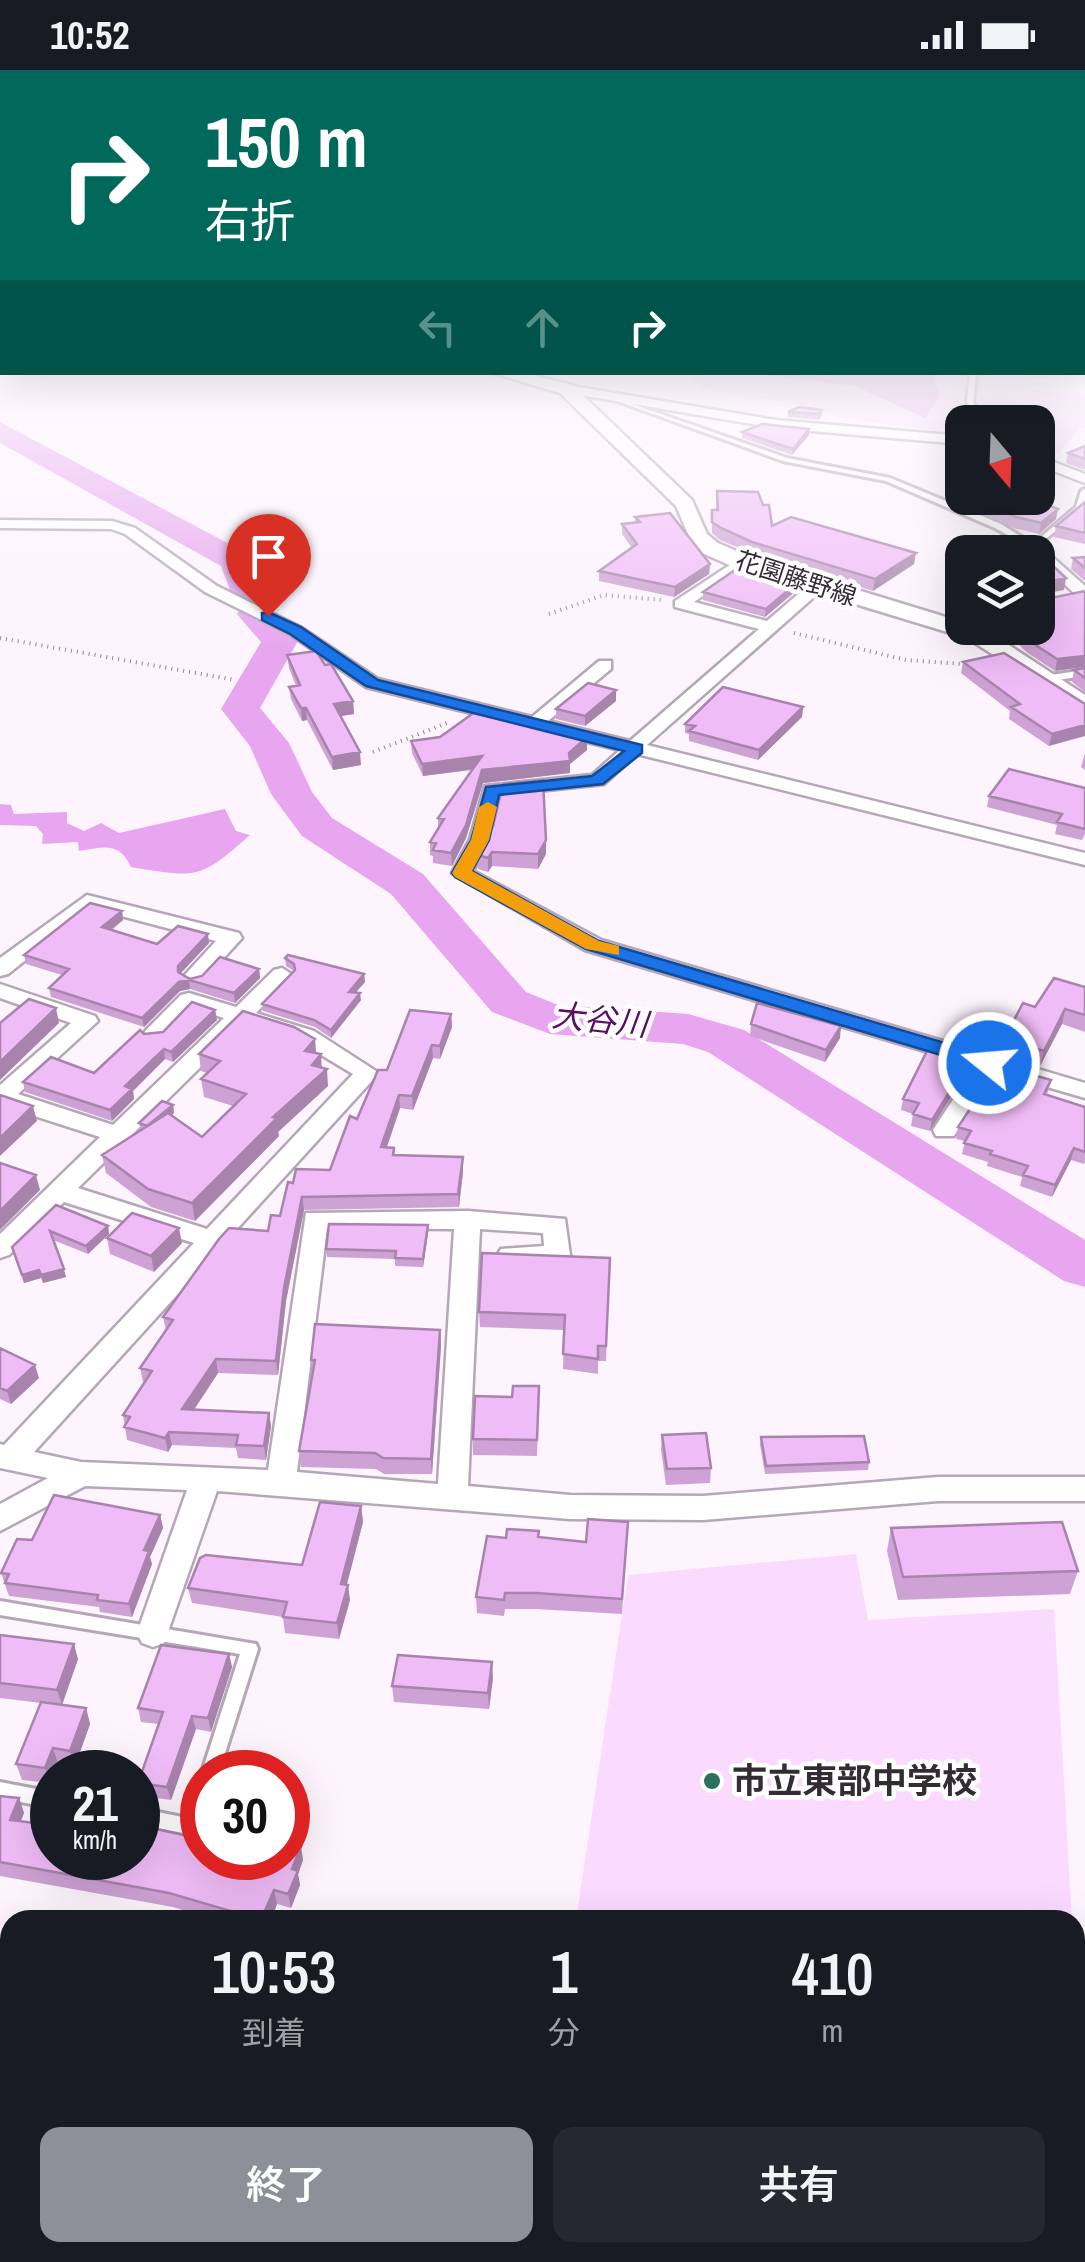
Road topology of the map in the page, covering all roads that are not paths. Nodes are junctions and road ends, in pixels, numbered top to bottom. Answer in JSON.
{"nodes":[{"id":1,"x":626,"y":446,"type":"edge"},
{"id":2,"x":748,"y":446,"type":"edge"},
{"id":3,"x":1055,"y":467,"type":"edge"},
{"id":4,"x":1085,"y":479,"type":"edge"},
{"id":5,"x":1085,"y":491,"type":"edge"},
{"id":6,"x":0,"y":524,"type":"edge"},
{"id":7,"x":1013,"y":535,"type":"edge"},
{"id":8,"x":1048,"y":535,"type":"edge"},
{"id":9,"x":742,"y":562,"type":"junction"},
{"id":10,"x":1055,"y":569,"type":"edge"},
{"id":11,"x":817,"y":586,"type":"junction"},
{"id":12,"x":1079,"y":595,"type":"edge"},
{"id":13,"x":945,"y":620,"type":"edge"},
{"id":14,"x":767,"y":626,"type":"junction"},
{"id":15,"x":993,"y":645,"type":"edge"},
{"id":16,"x":605,"y":665,"type":"dead end"},
{"id":17,"x":1085,"y":673,"type":"edge"},
{"id":18,"x":1044,"y":679,"type":"junction"},
{"id":19,"x":1085,"y":706,"type":"edge"},
{"id":20,"x":534,"y":724,"type":"junction"},
{"id":21,"x":636,"y":749,"type":"junction"},
{"id":22,"x":1085,"y":859,"type":"edge"},
{"id":23,"x":0,"y":969,"type":"edge"},
{"id":24,"x":282,"y":975,"type":"dead end"},
{"id":25,"x":193,"y":978,"type":"edge"},
{"id":26,"x":0,"y":991,"type":"edge"},
{"id":27,"x":241,"y":1015,"type":"junction"},
{"id":28,"x":154,"y":1035,"type":"edge"},
{"id":29,"x":989,"y":1063,"type":"junction"},
{"id":30,"x":1085,"y":1091,"type":"edge"},
{"id":31,"x":1,"y":1097,"type":"edge"},
{"id":32,"x":945,"y":1130,"type":"dead end"},
{"id":33,"x":120,"y":1135,"type":"junction"},
{"id":34,"x":62,"y":1192,"type":"junction"},
{"id":35,"x":468,"y":1220,"type":"junction"},
{"id":36,"x":212,"y":1240,"type":"junction"},
{"id":37,"x":0,"y":1249,"type":"edge"},
{"id":38,"x":466,"y":1255,"type":"junction"},
{"id":39,"x":4,"y":1458,"type":"edge"},
{"id":40,"x":81,"y":1474,"type":"junction"},
{"id":41,"x":206,"y":1479,"type":"junction"},
{"id":42,"x":282,"y":1482,"type":"junction"},
{"id":43,"x":1085,"y":1489,"type":"edge"},
{"id":44,"x":452,"y":1496,"type":"junction"},
{"id":45,"x":0,"y":1519,"type":"edge"},
{"id":46,"x":0,"y":1608,"type":"edge"},
{"id":47,"x":153,"y":1634,"type":"junction"},
{"id":48,"x":218,"y":1750,"type":"edge"},
{"id":49,"x":0,"y":1790,"type":"edge"},
{"id":50,"x":30,"y":1796,"type":"edge"}],
"edges":[{"from":1,"to":9,"type":"main road","name":"花園藤野線"},
{"from":2,"to":7,"type":"lane"},
{"from":3,"to":4,"type":"street"},
{"from":5,"to":8,"type":"lane"},
{"from":6,"to":20,"type":"street"},
{"from":9,"to":11,"type":"main road","name":"花園藤野線"},
{"from":9,"to":14,"type":"street"},
{"from":10,"to":12,"type":"street"},
{"from":11,"to":13,"type":"main road","name":"花園藤野線"},
{"from":11,"to":14,"type":"street"},
{"from":14,"to":21,"type":"street"},
{"from":15,"to":18,"type":"main road","name":"花園藤野線"},
{"from":16,"to":20,"type":"street"},
{"from":17,"to":18,"type":"lane"},
{"from":18,"to":19,"type":"main road","name":"花園藤野線"},
{"from":20,"to":21,"type":"street"},
{"from":21,"to":22,"type":"street"},
{"from":21,"to":29,"type":"street"},
{"from":23,"to":25,"type":"street"},
{"from":24,"to":27,"type":"street"},
{"from":26,"to":31,"type":"street"},
{"from":27,"to":28,"type":"street"},
{"from":27,"to":33,"type":"street"},
{"from":27,"to":36,"type":"street"},
{"from":29,"to":30,"type":"street"},
{"from":29,"to":32,"type":"street"},
{"from":31,"to":33,"type":"street"},
{"from":33,"to":34,"type":"street"},
{"from":34,"to":36,"type":"street"},
{"from":34,"to":37,"type":"street"},
{"from":35,"to":38,"type":"street"},
{"from":35,"to":38,"type":"street"},
{"from":35,"to":42,"type":"street"},
{"from":36,"to":39,"type":"street"},
{"from":38,"to":44,"type":"street"},
{"from":39,"to":40,"type":"street"},
{"from":40,"to":41,"type":"street"},
{"from":40,"to":45,"type":"street"},
{"from":41,"to":42,"type":"street"},
{"from":41,"to":47,"type":"street"},
{"from":42,"to":44,"type":"street"},
{"from":43,"to":44,"type":"street"},
{"from":46,"to":47,"type":"lane"},
{"from":47,"to":48,"type":"lane"},
{"from":49,"to":50,"type":"lane"}]}
